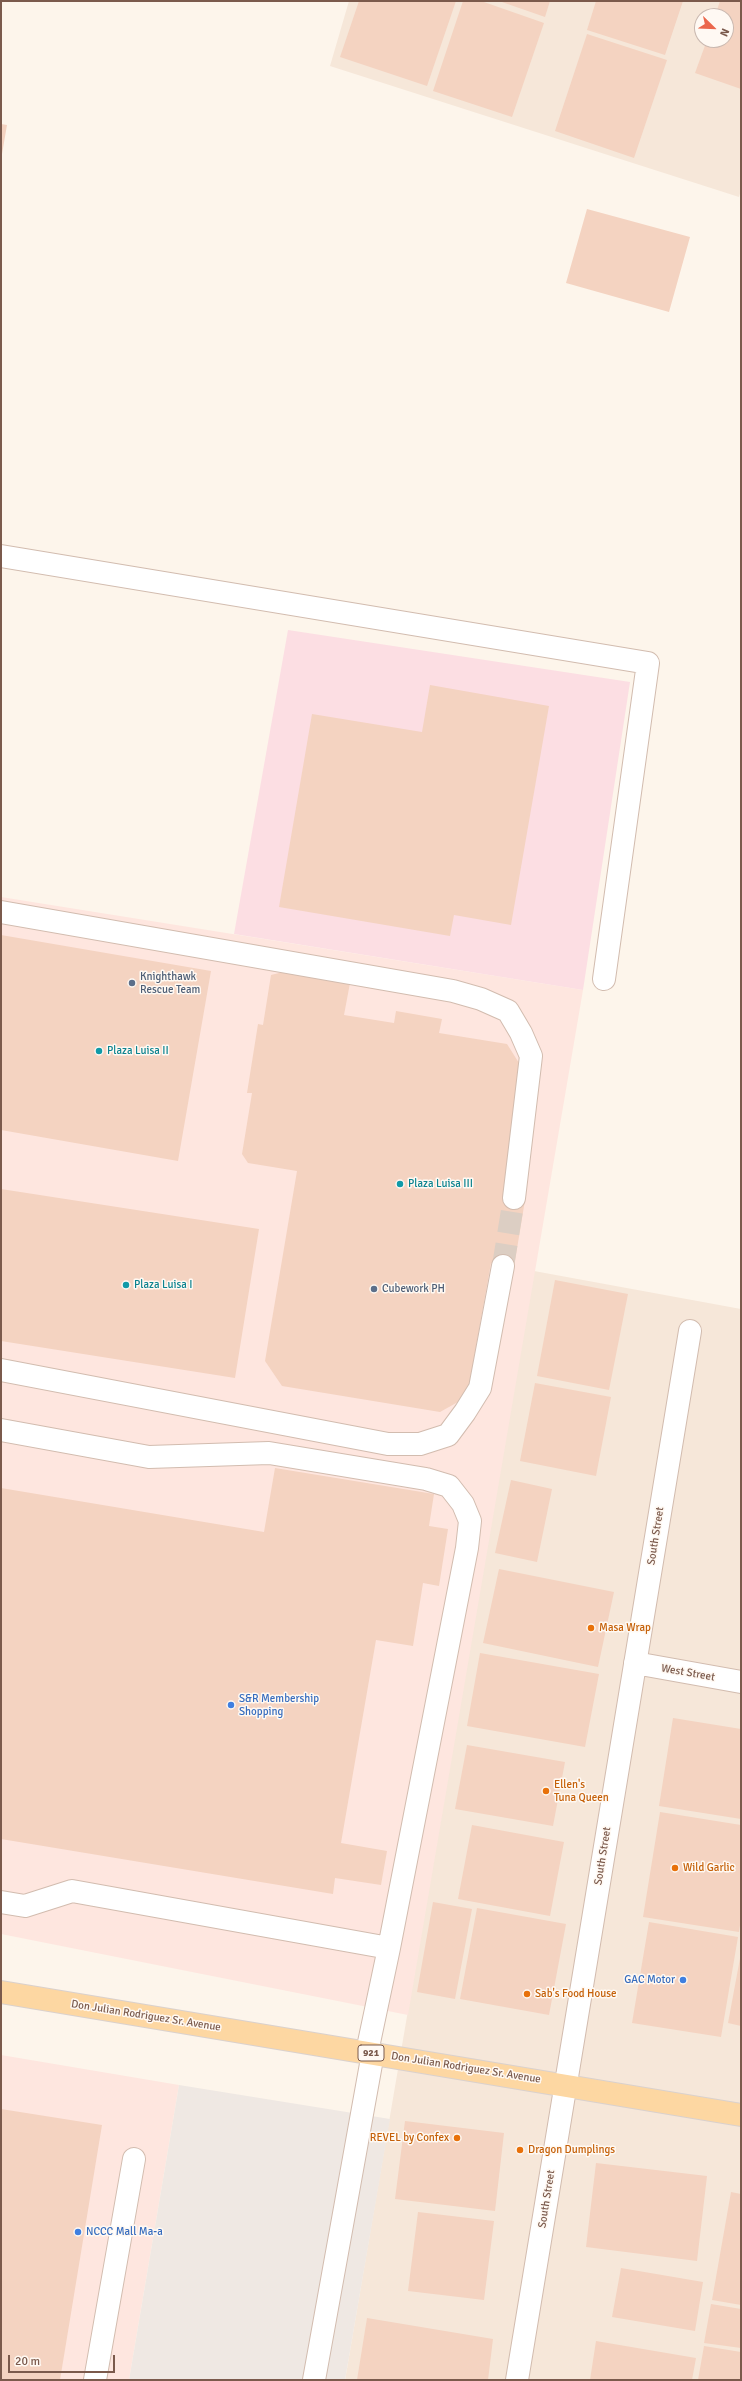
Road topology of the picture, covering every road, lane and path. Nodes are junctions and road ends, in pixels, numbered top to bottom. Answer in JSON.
{"nodes":[{"id":1,"x":1,"y":556,"type":"edge"},
{"id":2,"x":1,"y":912,"type":"edge"},
{"id":3,"x":604,"y":979,"type":"dead end"},
{"id":4,"x":514,"y":1198,"type":"tunnel mouth"},
{"id":5,"x":502,"y":1266,"type":"tunnel mouth"},
{"id":6,"x":690,"y":1331,"type":"dead end"},
{"id":7,"x":1,"y":1370,"type":"edge"},
{"id":8,"x":1,"y":1430,"type":"edge"},
{"id":9,"x":635,"y":1663,"type":"junction"},
{"id":10,"x":741,"y":1682,"type":"edge"},
{"id":11,"x":1,"y":1902,"type":"edge"},
{"id":12,"x":389,"y":1948,"type":"junction"},
{"id":13,"x":1,"y":1992,"type":"edge"},
{"id":14,"x":370,"y":2053,"type":"junction"},
{"id":15,"x":566,"y":2085,"type":"junction"},
{"id":16,"x":741,"y":2115,"type":"edge"},
{"id":17,"x":134,"y":2159,"type":"dead end"},
{"id":18,"x":95,"y":2380,"type":"edge"},
{"id":19,"x":314,"y":2380,"type":"edge"},
{"id":20,"x":517,"y":2380,"type":"edge"}],
"edges":[{"from":1,"to":3,"type":"street"},
{"from":2,"to":4,"type":"street"},
{"from":5,"to":7,"type":"street"},
{"from":6,"to":9,"type":"street","name":"South Street"},
{"from":8,"to":12,"type":"street"},
{"from":9,"to":10,"type":"street","name":"West Street"},
{"from":9,"to":15,"type":"street","name":"South Street"},
{"from":11,"to":12,"type":"street"},
{"from":12,"to":14,"type":"street"},
{"from":13,"to":14,"type":"main road","name":"Don Julian Rodriguez Sr. Avenue","number":"921"},
{"from":14,"to":15,"type":"main road","name":"Don Julian Rodriguez Sr. Avenue","number":"921"},
{"from":14,"to":19,"type":"street"},
{"from":15,"to":16,"type":"main road","name":"Don Julian Rodriguez Sr. Avenue","number":"921"},
{"from":15,"to":20,"type":"street","name":"South Street"},
{"from":17,"to":18,"type":"street"}]}
